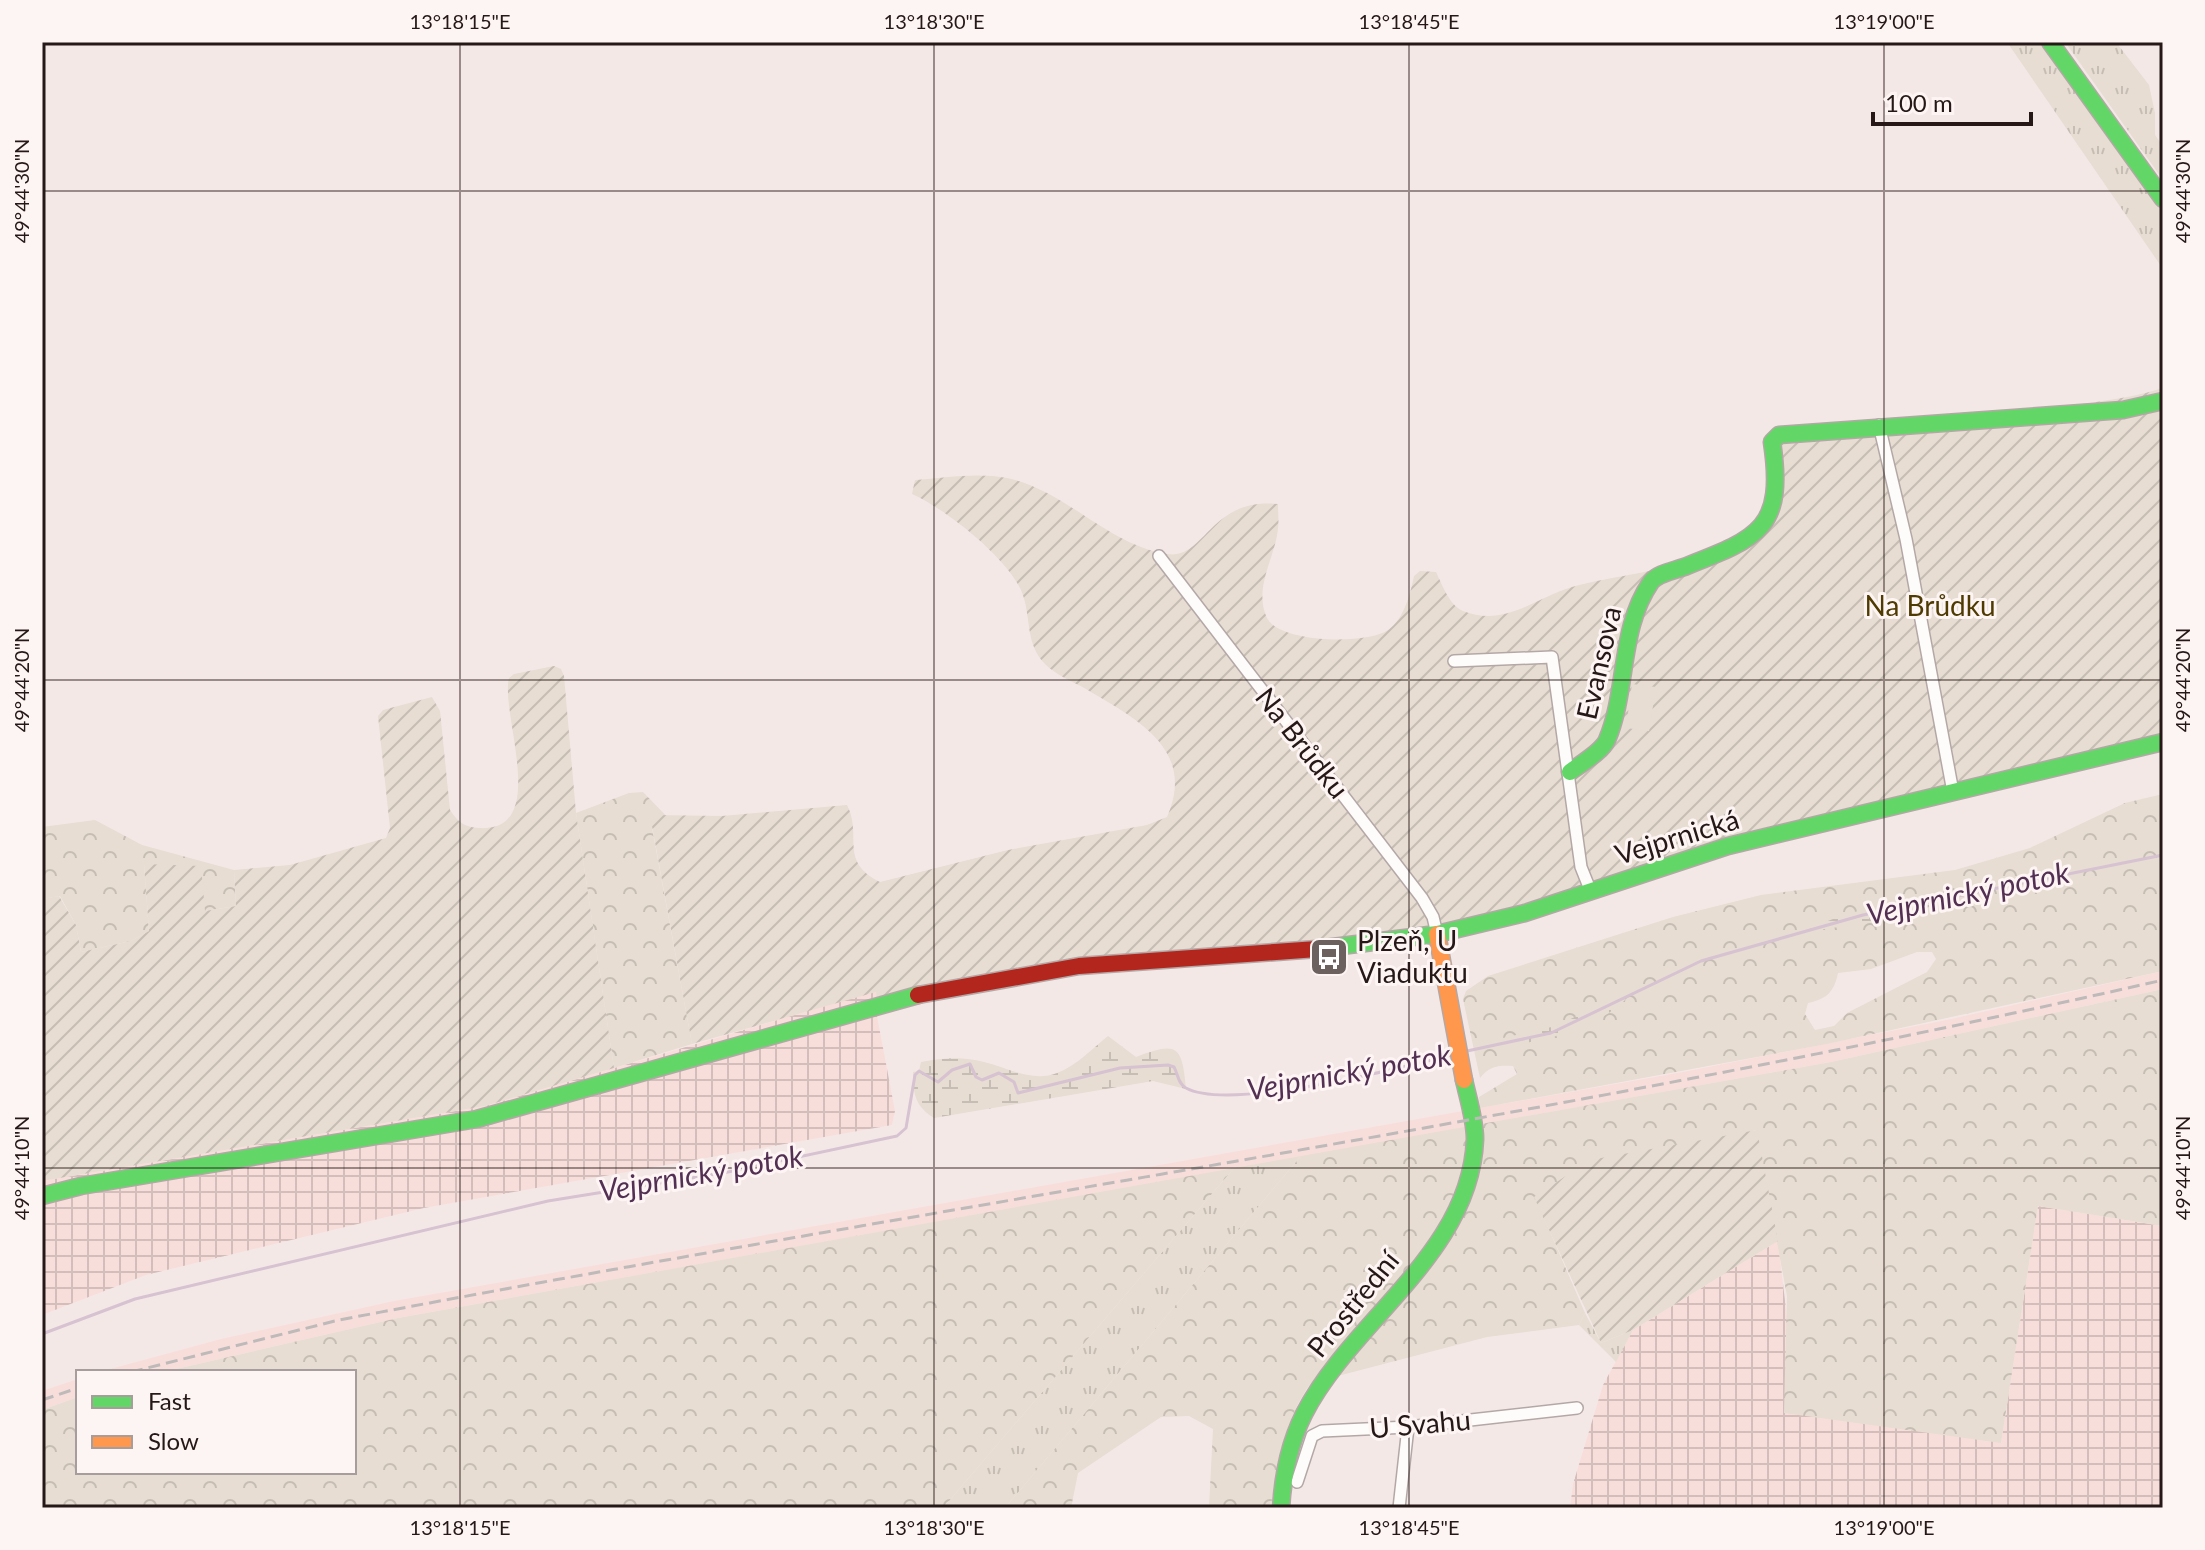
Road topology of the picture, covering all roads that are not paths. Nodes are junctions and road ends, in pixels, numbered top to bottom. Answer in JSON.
{"nodes":[{"id":1,"x":2050,"y":42,"type":"edge"},
{"id":2,"x":2163,"y":199,"type":"edge"},
{"id":3,"x":2163,"y":401,"type":"edge"},
{"id":4,"x":1879,"y":425,"type":"junction"},
{"id":5,"x":1159,"y":556,"type":"dead end"},
{"id":6,"x":1454,"y":661,"type":"dead end"},
{"id":7,"x":2163,"y":742,"type":"edge"},
{"id":8,"x":1570,"y":772,"type":"junction"},
{"id":9,"x":1953,"y":792,"type":"junction"},
{"id":10,"x":1591,"y":892,"type":"junction"},
{"id":11,"x":1437,"y":934,"type":"junction"},
{"id":12,"x":42,"y":1196,"type":"edge"},
{"id":13,"x":1577,"y":1408,"type":"dead end"},
{"id":14,"x":1408,"y":1427,"type":"junction"},
{"id":15,"x":1297,"y":1482,"type":"dead end"},
{"id":16,"x":1281,"y":1508,"type":"edge"},
{"id":17,"x":1399,"y":1508,"type":"edge"}],
"edges":[{"from":1,"to":2,"type":"main road"},
{"from":3,"to":4,"type":"main road"},
{"from":4,"to":8,"type":"main road","name":"Evansova"},
{"from":4,"to":9,"type":"street"},
{"from":5,"to":11,"type":"street","name":"Na Brůdku"},
{"from":6,"to":8,"type":"street","name":"Evansova"},
{"from":7,"to":9,"type":"main road","name":"Vejprnická"},
{"from":8,"to":10,"type":"street","name":"Evansova"},
{"from":9,"to":10,"type":"main road","name":"Vejprnická"},
{"from":10,"to":11,"type":"main road","name":"Vejprnická"},
{"from":11,"to":12,"type":"main road","name":"Vejprnická"},
{"from":11,"to":16,"type":"main road","name":"Prostřední"},
{"from":13,"to":14,"type":"street","name":"U Svahu"},
{"from":14,"to":15,"type":"street","name":"U Svahu"},
{"from":14,"to":17,"type":"street"}]}
